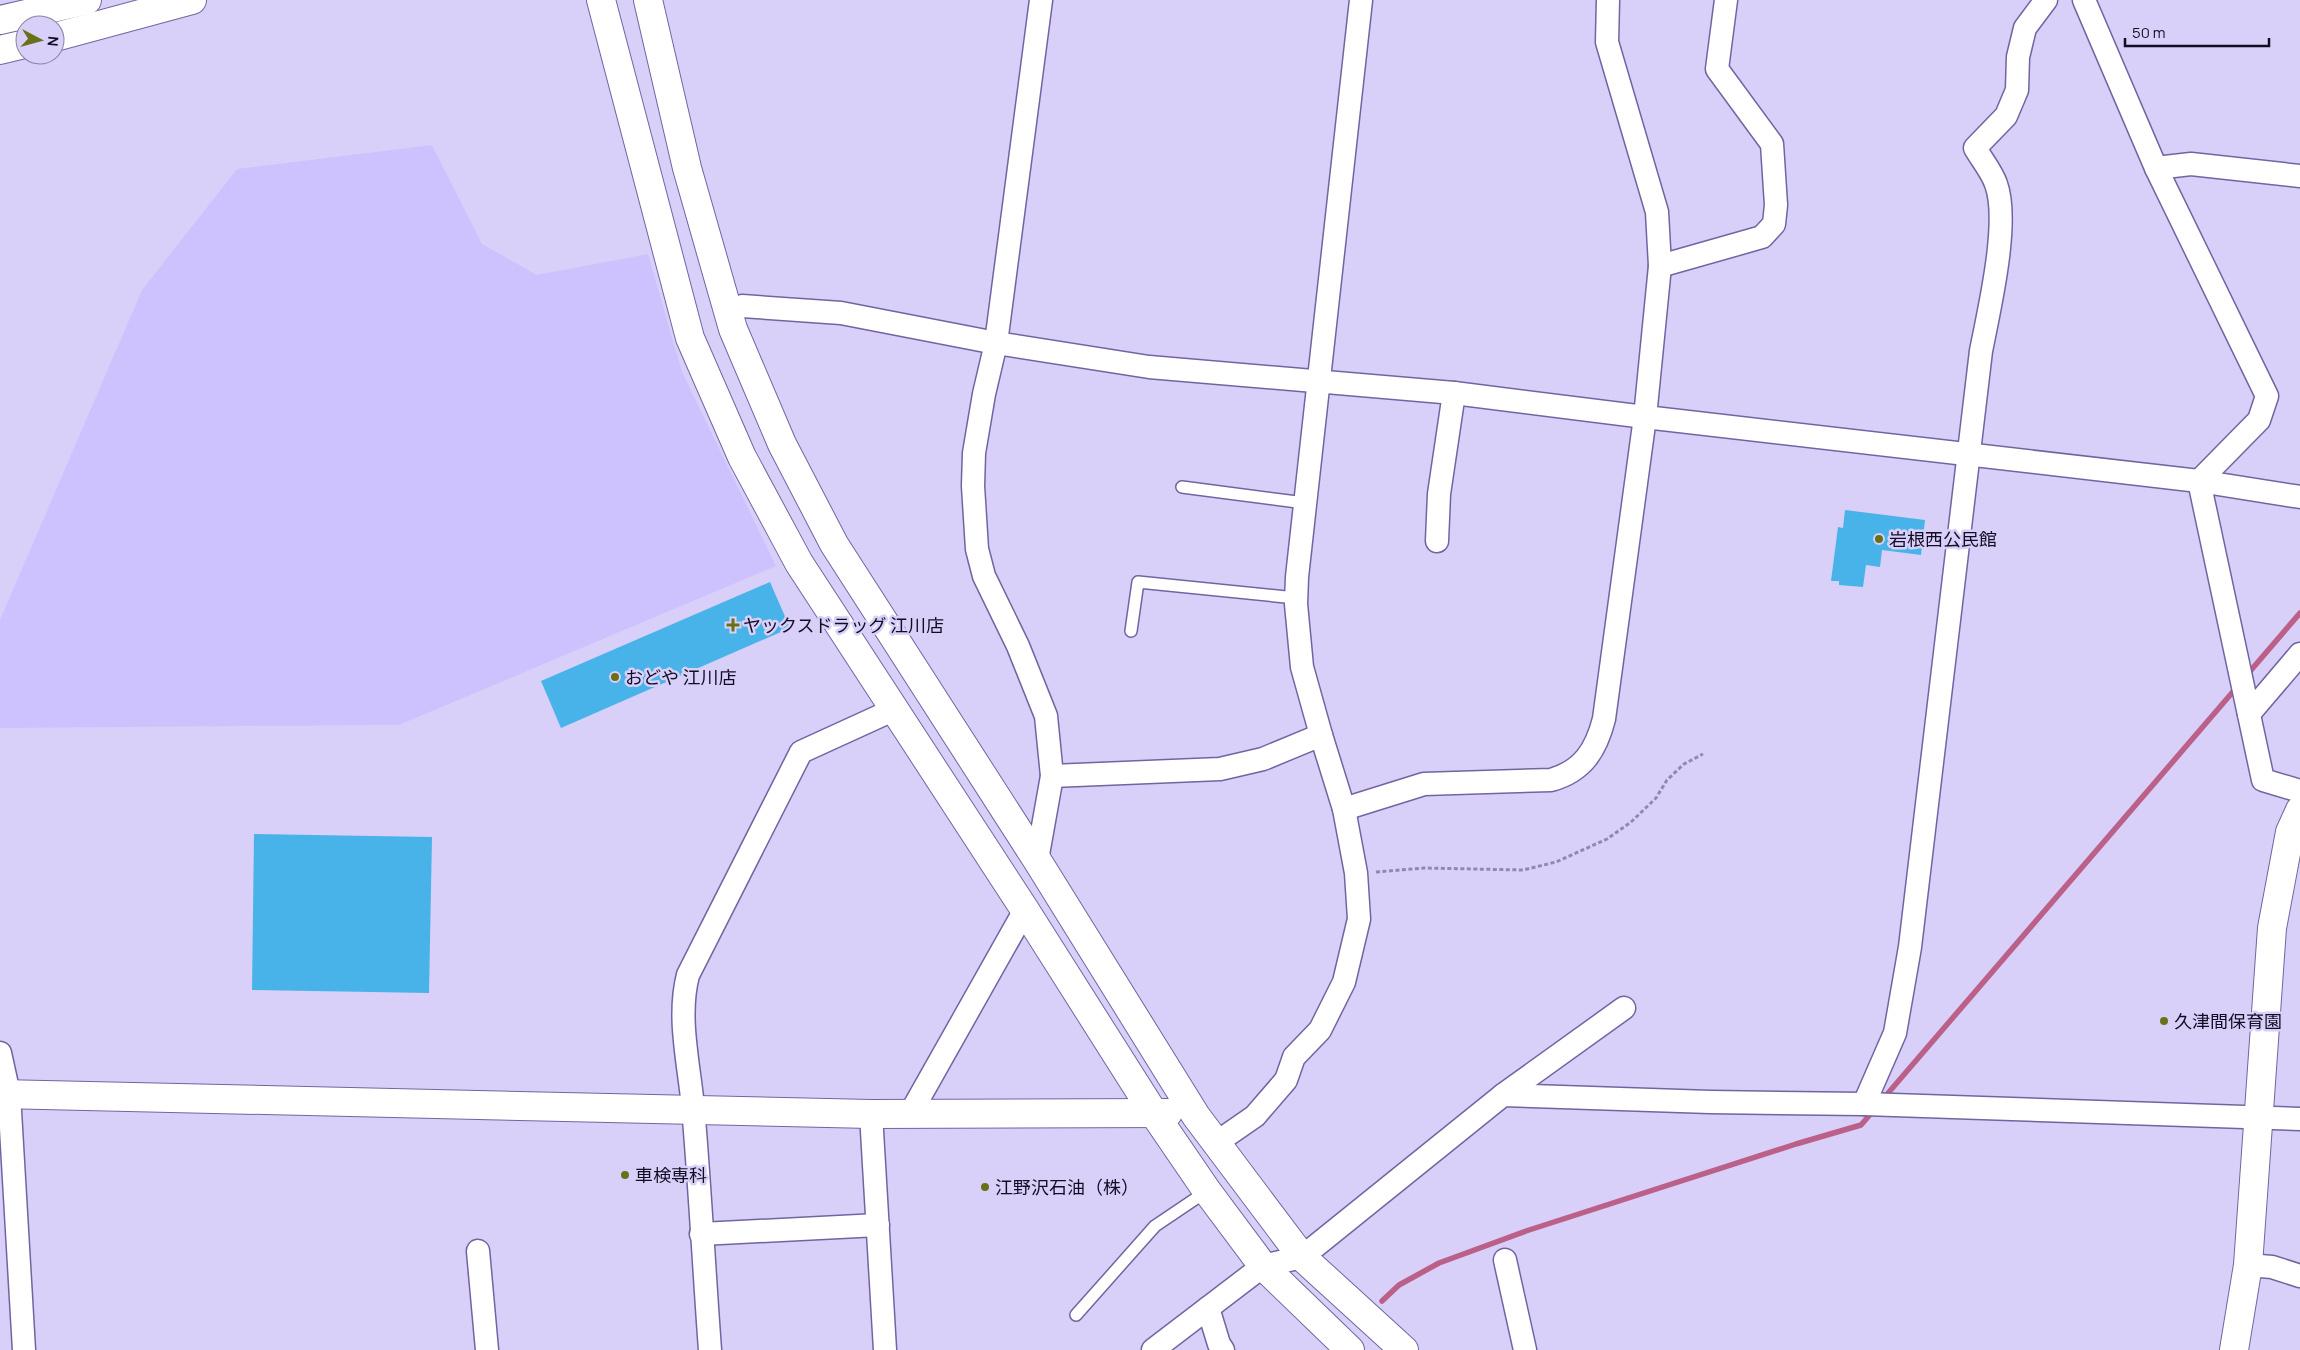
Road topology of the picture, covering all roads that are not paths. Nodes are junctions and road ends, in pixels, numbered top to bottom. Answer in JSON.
{"nodes":[{"id":1,"x":84,"y":0,"type":"edge"},
{"id":2,"x":192,"y":0,"type":"edge"},
{"id":3,"x":601,"y":0,"type":"edge"},
{"id":4,"x":648,"y":0,"type":"edge"},
{"id":5,"x":1041,"y":0,"type":"edge"},
{"id":6,"x":1361,"y":0,"type":"edge"},
{"id":7,"x":1608,"y":0,"type":"edge"},
{"id":8,"x":1726,"y":0,"type":"edge"},
{"id":9,"x":2046,"y":0,"type":"edge"},
{"id":10,"x":2084,"y":0,"type":"edge"},
{"id":11,"x":0,"y":20,"type":"edge"},
{"id":12,"x":89,"y":29,"type":"junction"},
{"id":13,"x":65,"y":35,"type":"edge"},
{"id":14,"x":15,"y":46,"type":"edge"},
{"id":15,"x":0,"y":50,"type":"edge"},
{"id":16,"x":2156,"y":168,"type":"junction"},
{"id":17,"x":2300,"y":176,"type":"edge"},
{"id":18,"x":1660,"y":266,"type":"junction"},
{"id":19,"x":728,"y":311,"type":"junction"},
{"id":20,"x":996,"y":342,"type":"junction"},
{"id":21,"x":1319,"y":380,"type":"junction"},
{"id":22,"x":1454,"y":393,"type":"junction"},
{"id":23,"x":1645,"y":417,"type":"junction"},
{"id":24,"x":1969,"y":456,"type":"junction"},
{"id":25,"x":2200,"y":481,"type":"junction"},
{"id":26,"x":1182,"y":487,"type":"dead end"},
{"id":27,"x":2300,"y":497,"type":"edge"},
{"id":28,"x":1305,"y":503,"type":"junction"},
{"id":29,"x":1437,"y":541,"type":"dead end"},
{"id":30,"x":1296,"y":598,"type":"junction"},
{"id":31,"x":1131,"y":631,"type":"dead end"},
{"id":32,"x":2300,"y":654,"type":"edge"},
{"id":33,"x":893,"y":710,"type":"junction"},
{"id":34,"x":2249,"y":714,"type":"junction"},
{"id":35,"x":1321,"y":736,"type":"junction"},
{"id":36,"x":1052,"y":776,"type":"junction"},
{"id":37,"x":2300,"y":791,"type":"edge"},
{"id":38,"x":1344,"y":808,"type":"junction"},
{"id":39,"x":2300,"y":810,"type":"edge"},
{"id":40,"x":1037,"y":860,"type":"junction"},
{"id":41,"x":1025,"y":910,"type":"junction"},
{"id":42,"x":1624,"y":1008,"type":"dead end"},
{"id":43,"x":0,"y":1053,"type":"edge"},
{"id":44,"x":5,"y":1094,"type":"edge"},
{"id":45,"x":1503,"y":1095,"type":"junction"},
{"id":46,"x":1864,"y":1104,"type":"junction"},
{"id":47,"x":693,"y":1108,"type":"junction"},
{"id":48,"x":1153,"y":1112,"type":"junction"},
{"id":49,"x":871,"y":1114,"type":"junction"},
{"id":50,"x":910,"y":1114,"type":"junction"},
{"id":51,"x":1196,"y":1116,"type":"junction"},
{"id":52,"x":2258,"y":1118,"type":"junction"},
{"id":53,"x":2300,"y":1119,"type":"edge"},
{"id":54,"x":1216,"y":1143,"type":"junction"},
{"id":55,"x":1207,"y":1191,"type":"junction"},
{"id":56,"x":878,"y":1224,"type":"junction"},
{"id":57,"x":701,"y":1234,"type":"junction"},
{"id":58,"x":478,"y":1251,"type":"dead end"},
{"id":59,"x":1302,"y":1257,"type":"junction"},
{"id":60,"x":1505,"y":1260,"type":"dead end"},
{"id":61,"x":2248,"y":1265,"type":"junction"},
{"id":62,"x":1263,"y":1266,"type":"junction"},
{"id":63,"x":2300,"y":1276,"type":"edge"},
{"id":64,"x":1208,"y":1308,"type":"junction"},
{"id":65,"x":1076,"y":1315,"type":"dead end"},
{"id":66,"x":24,"y":1350,"type":"edge"},
{"id":67,"x":487,"y":1350,"type":"edge"},
{"id":68,"x":710,"y":1350,"type":"edge"},
{"id":69,"x":885,"y":1350,"type":"edge"},
{"id":70,"x":1153,"y":1350,"type":"edge"},
{"id":71,"x":1223,"y":1350,"type":"edge"},
{"id":72,"x":1350,"y":1350,"type":"edge"},
{"id":73,"x":1404,"y":1350,"type":"edge"},
{"id":74,"x":1525,"y":1350,"type":"edge"},
{"id":75,"x":2234,"y":1350,"type":"edge"}],
"edges":[{"from":1,"to":11,"type":"street"},
{"from":1,"to":12,"type":"street"},
{"from":2,"to":12,"type":"street"},
{"from":3,"to":33,"type":"street"},
{"from":4,"to":19,"type":"street"},
{"from":5,"to":20,"type":"street"},
{"from":6,"to":21,"type":"street"},
{"from":7,"to":18,"type":"street"},
{"from":8,"to":18,"type":"street"},
{"from":9,"to":24,"type":"street"},
{"from":10,"to":16,"type":"street"},
{"from":12,"to":13,"type":"street"},
{"from":14,"to":15,"type":"street"},
{"from":16,"to":17,"type":"street"},
{"from":16,"to":25,"type":"street"},
{"from":18,"to":23,"type":"street"},
{"from":19,"to":20,"type":"street"},
{"from":19,"to":40,"type":"street"},
{"from":20,"to":21,"type":"street"},
{"from":20,"to":36,"type":"street"},
{"from":21,"to":22,"type":"street"},
{"from":21,"to":28,"type":"street"},
{"from":22,"to":23,"type":"street"},
{"from":22,"to":29,"type":"street"},
{"from":23,"to":24,"type":"street"},
{"from":23,"to":38,"type":"street"},
{"from":24,"to":25,"type":"street"},
{"from":24,"to":46,"type":"street"},
{"from":25,"to":27,"type":"street"},
{"from":25,"to":34,"type":"street"},
{"from":26,"to":28,"type":"lane"},
{"from":28,"to":30,"type":"street"},
{"from":30,"to":31,"type":"lane"},
{"from":30,"to":35,"type":"street"},
{"from":32,"to":34,"type":"street"},
{"from":33,"to":41,"type":"street"},
{"from":33,"to":47,"type":"street"},
{"from":34,"to":37,"type":"street"},
{"from":35,"to":36,"type":"street"},
{"from":35,"to":38,"type":"street"},
{"from":36,"to":40,"type":"street"},
{"from":38,"to":54,"type":"street"},
{"from":39,"to":52,"type":"street"},
{"from":40,"to":51,"type":"street"},
{"from":41,"to":48,"type":"street"},
{"from":41,"to":50,"type":"street"},
{"from":42,"to":45,"type":"street"},
{"from":43,"to":44,"type":"street"},
{"from":44,"to":47,"type":"street"},
{"from":44,"to":66,"type":"street"},
{"from":45,"to":46,"type":"street"},
{"from":45,"to":59,"type":"street"},
{"from":46,"to":52,"type":"street"},
{"from":47,"to":49,"type":"street"},
{"from":47,"to":57,"type":"street"},
{"from":48,"to":50,"type":"street"},
{"from":48,"to":51,"type":"street"},
{"from":48,"to":55,"type":"street"},
{"from":49,"to":50,"type":"street"},
{"from":49,"to":56,"type":"street"},
{"from":51,"to":54,"type":"street"},
{"from":52,"to":53,"type":"street"},
{"from":52,"to":61,"type":"street"},
{"from":54,"to":59,"type":"street"},
{"from":55,"to":62,"type":"street"},
{"from":55,"to":65,"type":"lane"},
{"from":56,"to":57,"type":"street"},
{"from":56,"to":69,"type":"street"},
{"from":57,"to":68,"type":"street"},
{"from":58,"to":67,"type":"street"},
{"from":59,"to":62,"type":"street"},
{"from":59,"to":73,"type":"street"},
{"from":60,"to":74,"type":"street"},
{"from":61,"to":63,"type":"street"},
{"from":61,"to":75,"type":"street"},
{"from":62,"to":64,"type":"street"},
{"from":62,"to":72,"type":"street"},
{"from":64,"to":70,"type":"street"},
{"from":64,"to":71,"type":"street"}]}
